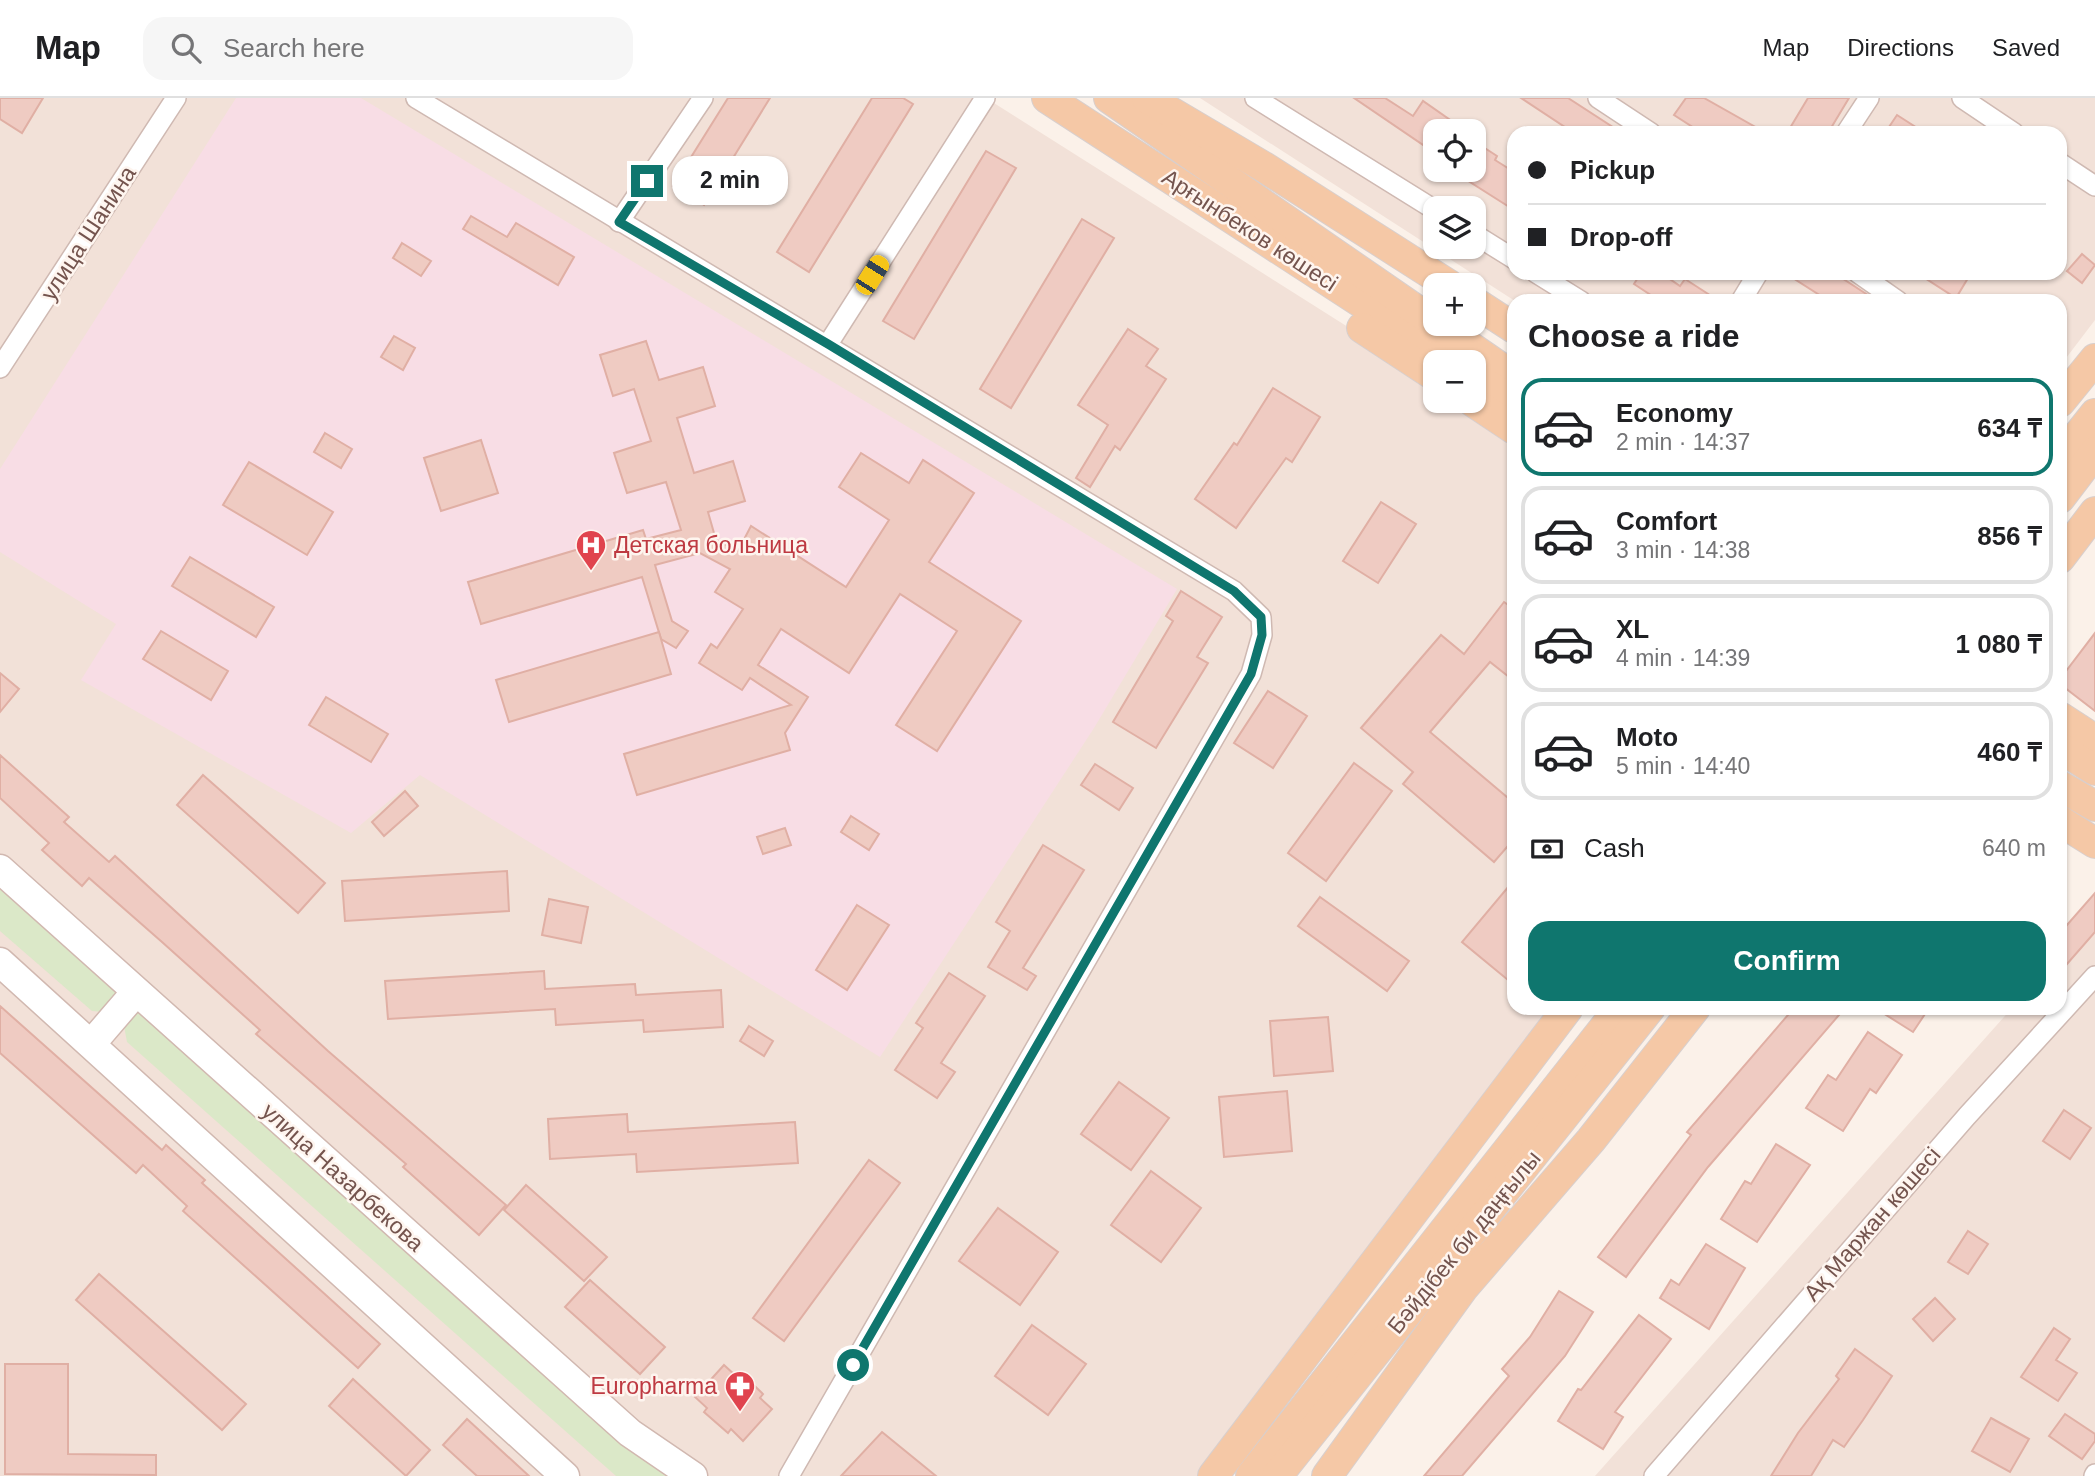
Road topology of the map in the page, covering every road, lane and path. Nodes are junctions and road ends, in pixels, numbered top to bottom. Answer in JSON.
{"nodes":[{"id":1,"x":176,"y":98,"type":"edge"},
{"id":2,"x":416,"y":98,"type":"edge"},
{"id":3,"x":703,"y":98,"type":"edge"},
{"id":4,"x":985,"y":98,"type":"edge"},
{"id":5,"x":1048,"y":98,"type":"edge"},
{"id":6,"x":1109,"y":98,"type":"edge"},
{"id":7,"x":1147,"y":98,"type":"edge"},
{"id":8,"x":1255,"y":98,"type":"edge"},
{"id":9,"x":1598,"y":98,"type":"edge"},
{"id":10,"x":1869,"y":98,"type":"edge"},
{"id":11,"x":1962,"y":98,"type":"edge"},
{"id":12,"x":1640,"y":126,"type":"edge"},
{"id":13,"x":1851,"y":126,"type":"edge"},
{"id":14,"x":2004,"y":126,"type":"edge"},
{"id":15,"x":2067,"y":168,"type":"edge"},
{"id":16,"x":2095,"y":187,"type":"edge"},
{"id":17,"x":1423,"y":203,"type":"edge"},
{"id":18,"x":619,"y":222,"type":"junction"},
{"id":19,"x":1486,"y":242,"type":"edge"},
{"id":20,"x":1507,"y":255,"type":"edge"},
{"id":21,"x":1430,"y":273,"type":"edge"},
{"id":22,"x":1547,"y":280,"type":"edge"},
{"id":23,"x":1868,"y":280,"type":"edge"},
{"id":24,"x":1570,"y":294,"type":"edge"},
{"id":25,"x":1888,"y":294,"type":"edge"},
{"id":26,"x":1486,"y":310,"type":"edge"},
{"id":27,"x":1423,"y":314,"type":"edge"},
{"id":28,"x":1507,"y":323,"type":"edge"},
{"id":29,"x":1455,"y":336,"type":"edge"},
{"id":30,"x":828,"y":344,"type":"junction"},
{"id":31,"x":1435,"y":350,"type":"edge"},
{"id":32,"x":2095,"y":359,"type":"edge"},
{"id":33,"x":1423,"y":368,"type":"edge"},
{"id":34,"x":0,"y":369,"type":"edge"},
{"id":35,"x":1507,"y":372,"type":"edge"},
{"id":36,"x":1486,"y":384,"type":"edge"},
{"id":37,"x":2067,"y":393,"type":"edge"},
{"id":38,"x":1507,"y":397,"type":"edge"},
{"id":39,"x":1486,"y":410,"type":"edge"},
{"id":40,"x":2095,"y":414,"type":"edge"},
{"id":41,"x":1507,"y":424,"type":"edge"},
{"id":42,"x":2067,"y":449,"type":"edge"},
{"id":43,"x":2095,"y":452,"type":"edge"},
{"id":44,"x":2067,"y":489,"type":"edge"},
{"id":45,"x":2095,"y":512,"type":"edge"},
{"id":46,"x":2067,"y":549,"type":"edge"},
{"id":47,"x":2067,"y":722,"type":"edge"},
{"id":48,"x":2095,"y":740,"type":"edge"},
{"id":49,"x":2067,"y":752,"type":"edge"},
{"id":50,"x":2095,"y":770,"type":"edge"},
{"id":51,"x":2067,"y":790,"type":"edge"},
{"id":52,"x":2095,"y":806,"type":"edge"},
{"id":53,"x":2067,"y":826,"type":"edge"},
{"id":54,"x":2095,"y":844,"type":"edge"},
{"id":55,"x":0,"y":869,"type":"edge"},
{"id":56,"x":0,"y":962,"type":"edge"},
{"id":57,"x":2095,"y":976,"type":"edge"},
{"id":58,"x":135,"y":993,"type":"junction"},
{"id":59,"x":2067,"y":1006,"type":"edge"},
{"id":60,"x":1563,"y":1015,"type":"edge"},
{"id":61,"x":1614,"y":1015,"type":"edge"},
{"id":62,"x":1644,"y":1015,"type":"edge"},
{"id":63,"x":1689,"y":1015,"type":"edge"},
{"id":64,"x":2059,"y":1015,"type":"edge"},
{"id":65,"x":92,"y":1044,"type":"junction"},
{"id":66,"x":565,"y":1476,"type":"edge"},
{"id":67,"x":693,"y":1476,"type":"edge"},
{"id":68,"x":789,"y":1476,"type":"edge"},
{"id":69,"x":1213,"y":1476,"type":"edge"},
{"id":70,"x":1251,"y":1476,"type":"edge"},
{"id":71,"x":1277,"y":1476,"type":"edge"},
{"id":72,"x":1327,"y":1476,"type":"edge"},
{"id":73,"x":1654,"y":1476,"type":"edge"}],
"edges":[{"from":1,"to":34,"type":"street","name":"улица Шанина"},
{"from":2,"to":18,"type":"street"},
{"from":3,"to":18,"type":"street"},
{"from":4,"to":30,"type":"street"},
{"from":5,"to":31,"type":"main road","name":"Арғынбеков көшесі"},
{"from":5,"to":33,"type":"main road"},
{"from":6,"to":27,"type":"main road","name":"Арғынбеков көшесі"},
{"from":7,"to":21,"type":"main road"},
{"from":8,"to":17,"type":"street"},
{"from":9,"to":12,"type":"street"},
{"from":10,"to":13,"type":"street"},
{"from":11,"to":14,"type":"street"},
{"from":15,"to":16,"type":"street"},
{"from":18,"to":30,"type":"street"},
{"from":19,"to":20,"type":"street"},
{"from":22,"to":24,"type":"street"},
{"from":23,"to":25,"type":"street"},
{"from":26,"to":28,"type":"main road"},
{"from":29,"to":35,"type":"main road","name":"Арғынбеков көшесі"},
{"from":30,"to":68,"type":"street"},
{"from":32,"to":37,"type":"main road"},
{"from":36,"to":38,"type":"main road"},
{"from":39,"to":41,"type":"main road"},
{"from":40,"to":42,"type":"main road"},
{"from":43,"to":44,"type":"main road"},
{"from":45,"to":46,"type":"main road"},
{"from":47,"to":48,"type":"main road"},
{"from":49,"to":50,"type":"main road"},
{"from":51,"to":52,"type":"main road"},
{"from":53,"to":54,"type":"main road"},
{"from":55,"to":58,"type":"street","name":"улица Назарбекова"},
{"from":56,"to":65,"type":"street"},
{"from":57,"to":59,"type":"street","name":"Ақ Маржан көшесі"},
{"from":58,"to":65,"type":"street"},
{"from":58,"to":67,"type":"street","name":"улица Назарбекова"},
{"from":60,"to":69,"type":"main road"},
{"from":61,"to":70,"type":"main road","name":"Бәйдібек би даңғылы"},
{"from":62,"to":71,"type":"main road","name":"Бәйдібек би даңғылы"},
{"from":63,"to":72,"type":"main road"},
{"from":64,"to":73,"type":"street","name":"Ақ Маржан көшесі"},
{"from":65,"to":66,"type":"street"}]}
